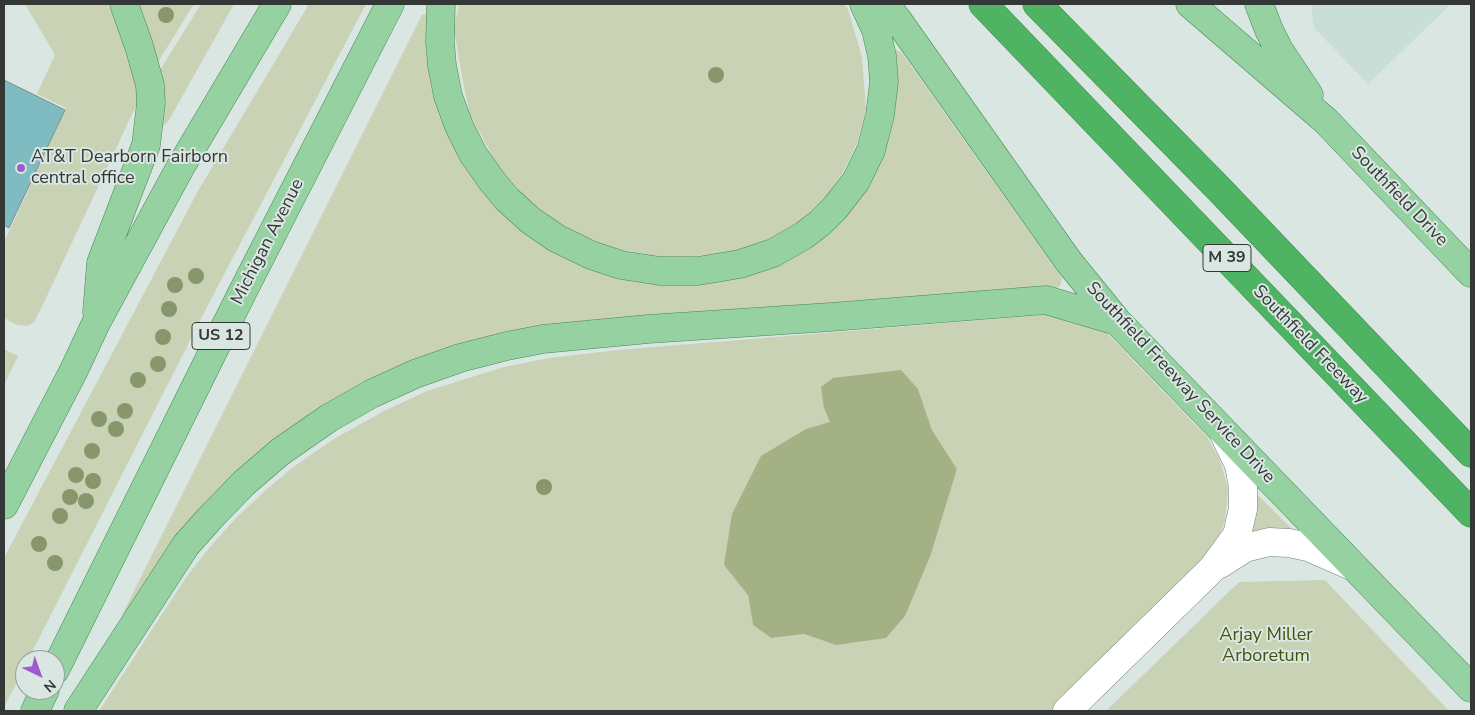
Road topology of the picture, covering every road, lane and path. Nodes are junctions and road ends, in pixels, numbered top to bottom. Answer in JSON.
{"nodes":[{"id":1,"x":124,"y":4,"type":"edge"},
{"id":2,"x":277,"y":4,"type":"edge"},
{"id":3,"x":390,"y":4,"type":"edge"},
{"id":4,"x":441,"y":4,"type":"edge"},
{"id":5,"x":864,"y":4,"type":"edge"},
{"id":6,"x":885,"y":4,"type":"edge"},
{"id":7,"x":983,"y":4,"type":"edge"},
{"id":8,"x":1037,"y":4,"type":"edge"},
{"id":9,"x":1190,"y":4,"type":"edge"},
{"id":10,"x":1259,"y":4,"type":"edge"},
{"id":11,"x":1326,"y":121,"type":"junction"},
{"id":12,"x":1471,"y":273,"type":"edge"},
{"id":13,"x":1117,"y":320,"type":"junction"},
{"id":14,"x":96,"y":323,"type":"junction"},
{"id":15,"x":1221,"y":428,"type":"junction"},
{"id":16,"x":1471,"y":453,"type":"edge"},
{"id":17,"x":4,"y":505,"type":"edge"},
{"id":18,"x":1471,"y":513,"type":"edge"},
{"id":19,"x":1354,"y":566,"type":"junction"},
{"id":20,"x":1212,"y":569,"type":"junction"},
{"id":21,"x":65,"y":650,"type":"edge"},
{"id":22,"x":1471,"y":688,"type":"edge"},
{"id":23,"x":78,"y":711,"type":"edge"},
{"id":24,"x":1067,"y":711,"type":"edge"}],
"edges":[{"from":1,"to":14,"type":"main road"},
{"from":2,"to":14,"type":"main road"},
{"from":3,"to":21,"type":"main road","name":"Michigan Avenue","number":"US 12"},
{"from":4,"to":5,"type":"main road"},
{"from":6,"to":13,"type":"main road","name":"Southfield Freeway Service Drive"},
{"from":7,"to":18,"type":"highway","name":"Southfield Freeway","number":"M 39"},
{"from":8,"to":16,"type":"highway","number":"M 39"},
{"from":9,"to":11,"type":"main road"},
{"from":10,"to":11,"type":"main road"},
{"from":11,"to":12,"type":"main road","name":"Southfield Drive"},
{"from":13,"to":15,"type":"main road","name":"Southfield Freeway Service Drive"},
{"from":13,"to":23,"type":"main road"},
{"from":14,"to":17,"type":"main road"},
{"from":15,"to":19,"type":"main road","name":"Southfield Freeway Service Drive"},
{"from":15,"to":20,"type":"street"},
{"from":19,"to":20,"type":"street"},
{"from":19,"to":22,"type":"main road","name":"Southfield Freeway Service Drive"},
{"from":20,"to":24,"type":"street"}]}
